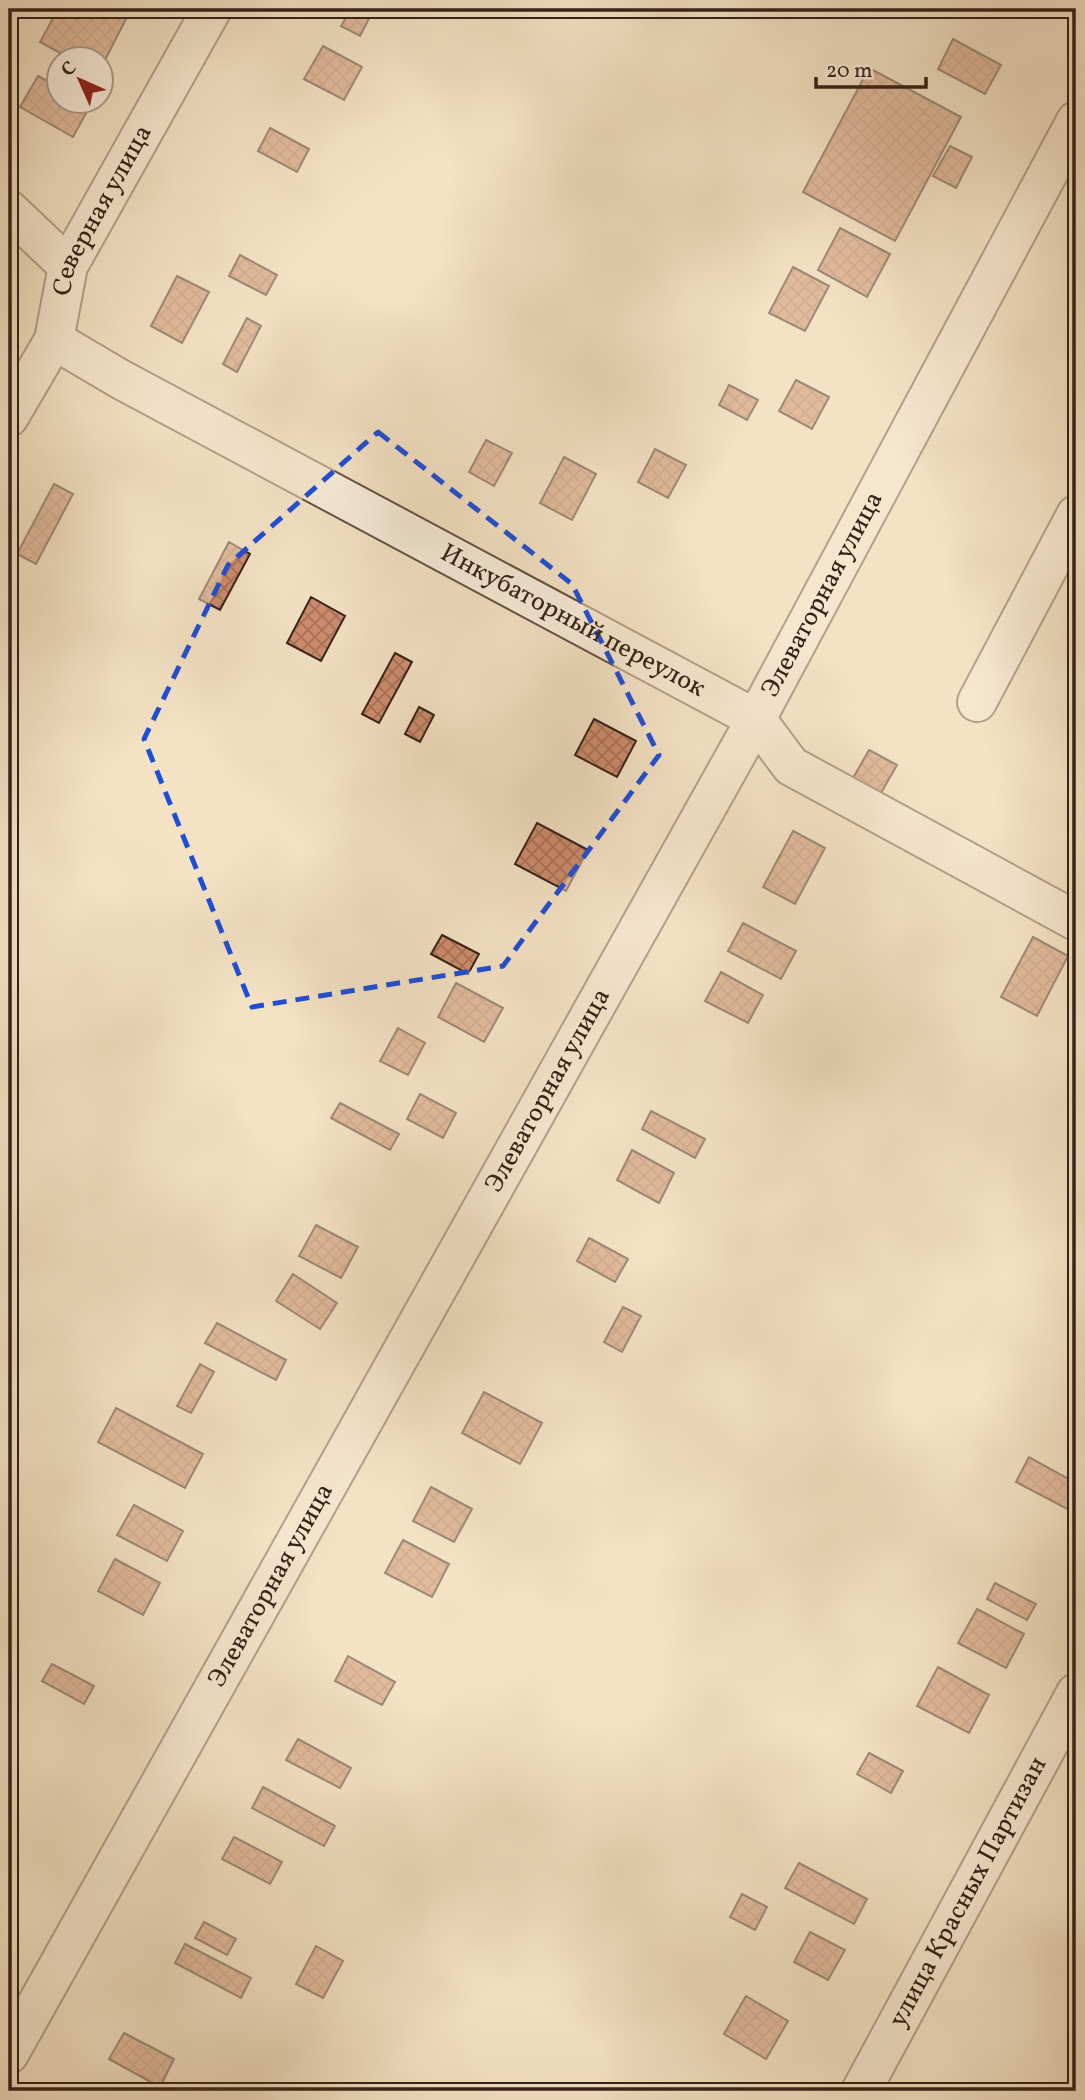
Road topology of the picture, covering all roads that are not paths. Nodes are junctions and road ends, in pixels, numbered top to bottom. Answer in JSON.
{"nodes":[{"id":1,"x":212,"y":9,"type":"edge"},
{"id":2,"x":1076,"y":121,"type":"edge"},
{"id":3,"x":9,"y":210,"type":"edge"},
{"id":4,"x":68,"y":266,"type":"junction"},
{"id":5,"x":54,"y":340,"type":"junction"},
{"id":6,"x":9,"y":418,"type":"edge"},
{"id":7,"x":1076,"y":515,"type":"edge"},
{"id":8,"x":977,"y":702,"type":"dead end"},
{"id":9,"x":755,"y":719,"type":"junction"},
{"id":10,"x":1076,"y":921,"type":"edge"},
{"id":11,"x":1076,"y":1693,"type":"edge"},
{"id":12,"x":9,"y":2054,"type":"edge"},
{"id":13,"x":861,"y":2091,"type":"edge"}],
"edges":[{"from":1,"to":4,"type":"street","name":"Северная улица"},
{"from":2,"to":9,"type":"street","name":"Элеваторная улица"},
{"from":3,"to":4,"type":"street"},
{"from":4,"to":5,"type":"street","name":"Северная улица"},
{"from":5,"to":6,"type":"street","name":"Северная улица"},
{"from":5,"to":9,"type":"street","name":"Инкубаторный переулок"},
{"from":7,"to":8,"type":"street"},
{"from":9,"to":10,"type":"street","name":"Инкубаторный переулок"},
{"from":9,"to":12,"type":"street","name":"Элеваторная улица"},
{"from":11,"to":13,"type":"street","name":"улица Красных Партизан"}]}
